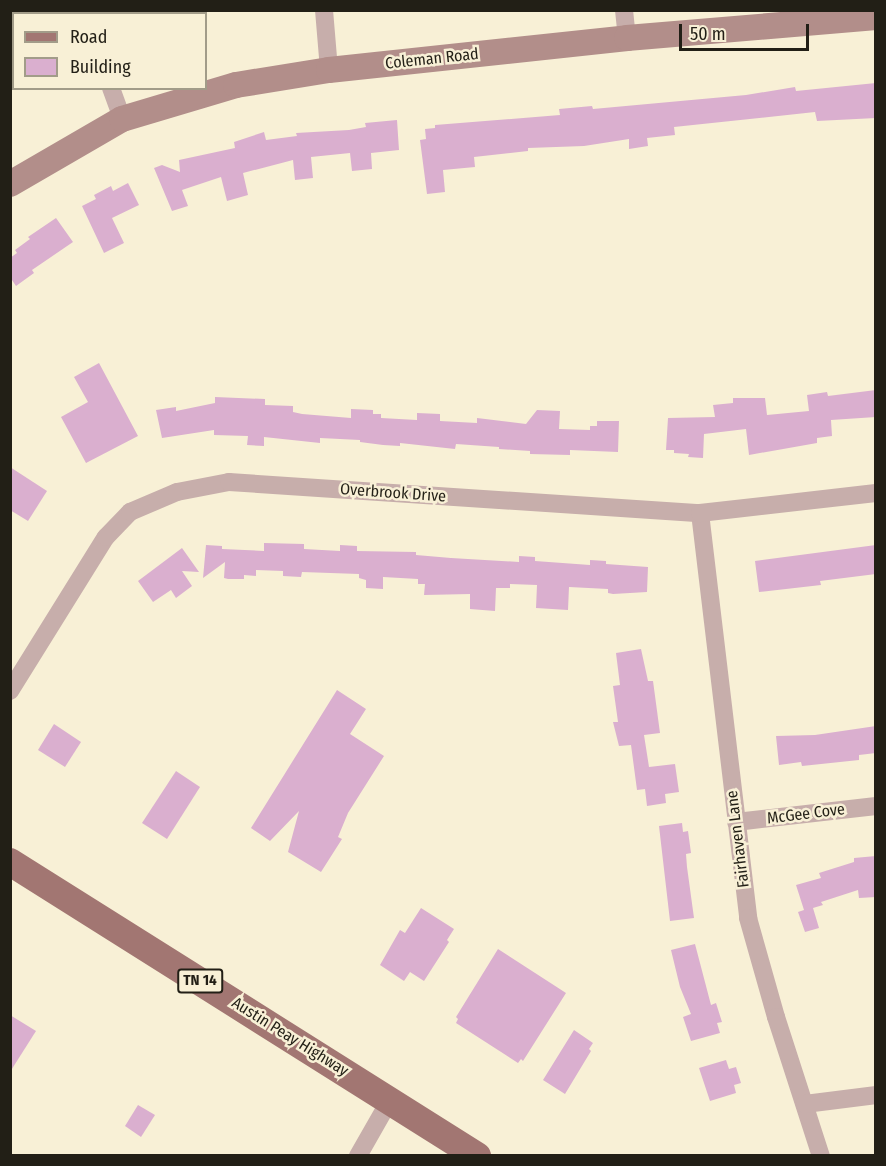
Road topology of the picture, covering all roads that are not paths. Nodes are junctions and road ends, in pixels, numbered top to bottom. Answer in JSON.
{"nodes":[{"id":1,"x":324,"y":10,"type":"edge"},
{"id":2,"x":624,"y":10,"type":"edge"},
{"id":3,"x":863,"y":15,"type":"edge"},
{"id":4,"x":627,"y":38,"type":"junction"},
{"id":5,"x":329,"y":70,"type":"junction"},
{"id":6,"x":112,"y":90,"type":"edge"},
{"id":7,"x":122,"y":119,"type":"junction"},
{"id":8,"x":10,"y":184,"type":"edge"},
{"id":9,"x":876,"y":493,"type":"edge"},
{"id":10,"x":700,"y":513,"type":"junction"},
{"id":11,"x":10,"y":691,"type":"edge"},
{"id":12,"x":876,"y":806,"type":"edge"},
{"id":13,"x":736,"y":822,"type":"junction"},
{"id":14,"x":10,"y":862,"type":"edge"},
{"id":15,"x":876,"y":1095,"type":"edge"},
{"id":16,"x":390,"y":1100,"type":"junction"},
{"id":17,"x":805,"y":1104,"type":"junction"},
{"id":18,"x":358,"y":1155,"type":"edge"},
{"id":19,"x":476,"y":1155,"type":"edge"},
{"id":20,"x":821,"y":1155,"type":"edge"}],
"edges":[{"from":1,"to":5,"type":"street"},
{"from":2,"to":4,"type":"street"},
{"from":3,"to":4,"type":"main road","name":"Coleman Road"},
{"from":4,"to":5,"type":"main road","name":"Coleman Road"},
{"from":5,"to":7,"type":"main road","name":"Coleman Road"},
{"from":6,"to":7,"type":"street"},
{"from":7,"to":8,"type":"main road","name":"Coleman Road"},
{"from":9,"to":10,"type":"street","name":"Overbrook Drive"},
{"from":10,"to":11,"type":"street","name":"Overbrook Drive"},
{"from":10,"to":13,"type":"street","name":"Fairhaven Lane"},
{"from":12,"to":13,"type":"street","name":"McGee Cove"},
{"from":13,"to":17,"type":"street","name":"Fairhaven Lane"},
{"from":14,"to":16,"type":"main road","name":"Austin Peay Highway","number":"TN 14"},
{"from":15,"to":17,"type":"street"},
{"from":16,"to":18,"type":"street"},
{"from":16,"to":19,"type":"main road","name":"Austin Peay Highway","number":"TN 14"},
{"from":17,"to":20,"type":"street","name":"Fairhaven Lane"}]}
